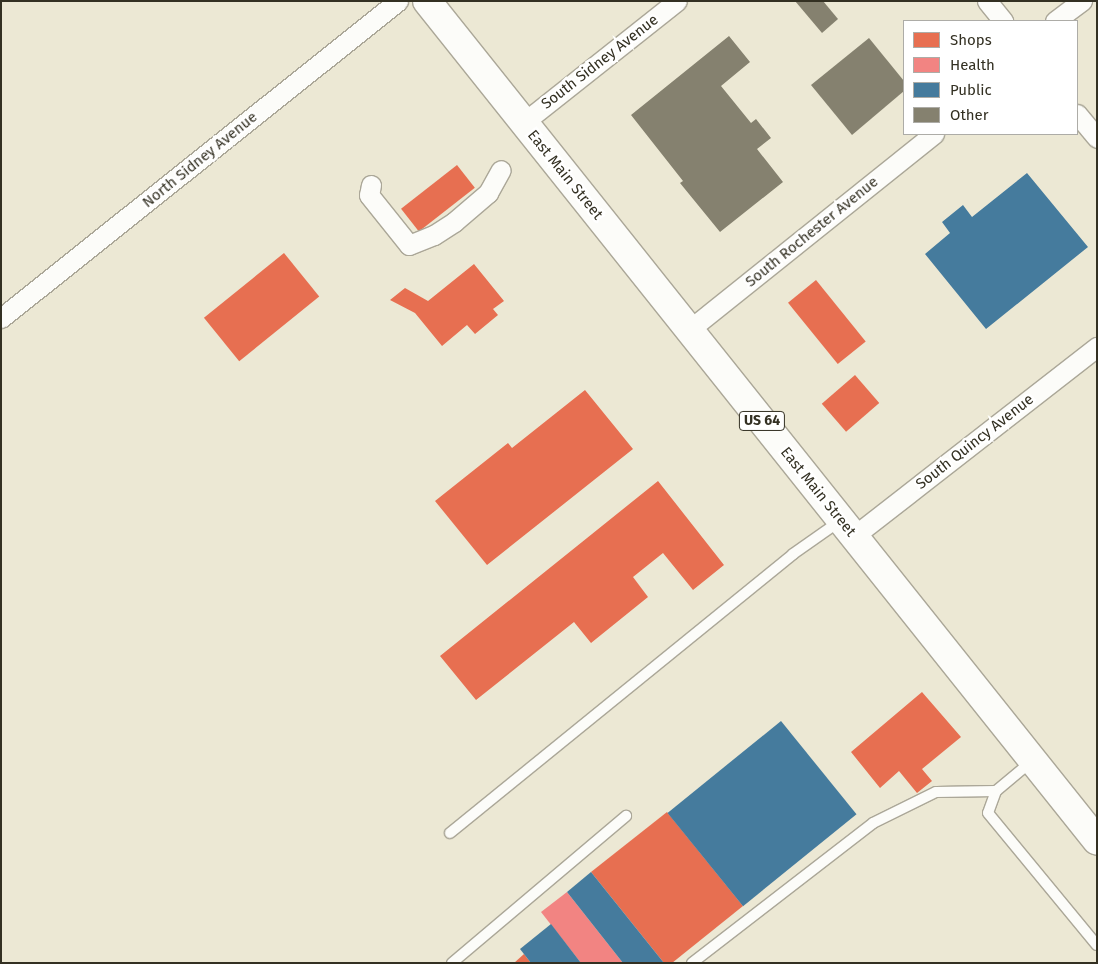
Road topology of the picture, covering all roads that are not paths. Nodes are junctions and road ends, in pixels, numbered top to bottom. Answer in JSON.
{"nodes":[{"id":1,"x":398,"y":1,"type":"edge"},
{"id":2,"x":427,"y":1,"type":"edge"},
{"id":3,"x":677,"y":1,"type":"edge"},
{"id":4,"x":987,"y":1,"type":"edge"},
{"id":5,"x":1082,"y":1,"type":"edge"},
{"id":6,"x":1002,"y":20,"type":"edge"},
{"id":7,"x":1056,"y":20,"type":"edge"},
{"id":8,"x":1078,"y":115,"type":"edge"},
{"id":9,"x":523,"y":123,"type":"junction"},
{"id":10,"x":933,"y":135,"type":"edge"},
{"id":11,"x":1097,"y":138,"type":"edge"},
{"id":12,"x":500,"y":170,"type":"dead end"},
{"id":13,"x":371,"y":185,"type":"dead end"},
{"id":14,"x":1,"y":318,"type":"edge"},
{"id":15,"x":689,"y":330,"type":"junction"},
{"id":16,"x":1097,"y":347,"type":"edge"},
{"id":17,"x":847,"y":528,"type":"junction"},
{"id":18,"x":1033,"y":761,"type":"junction"},
{"id":19,"x":996,"y":791,"type":"junction"},
{"id":20,"x":626,"y":816,"type":"dead end"},
{"id":21,"x":450,"y":833,"type":"dead end"},
{"id":22,"x":1097,"y":841,"type":"edge"},
{"id":23,"x":1097,"y":945,"type":"edge"},
{"id":24,"x":452,"y":963,"type":"edge"},
{"id":25,"x":692,"y":963,"type":"edge"}],
"edges":[{"from":1,"to":14,"type":"street","name":"North Sidney Avenue"},
{"from":2,"to":9,"type":"main road","name":"East Main Street","number":"US 64"},
{"from":3,"to":9,"type":"street","name":"South Sidney Avenue"},
{"from":4,"to":6,"type":"street"},
{"from":5,"to":7,"type":"street"},
{"from":8,"to":11,"type":"street"},
{"from":9,"to":15,"type":"main road","name":"East Main Street","number":"US 64"},
{"from":10,"to":15,"type":"street","name":"South Rochester Avenue"},
{"from":12,"to":13,"type":"street"},
{"from":15,"to":17,"type":"main road","name":"East Main Street","number":"US 64"},
{"from":16,"to":17,"type":"street","name":"South Quincy Avenue"},
{"from":17,"to":18,"type":"main road","name":"East Main Street","number":"US 64"},
{"from":17,"to":21,"type":"lane"},
{"from":18,"to":19,"type":"lane"},
{"from":18,"to":22,"type":"main road","name":"East Main Street","number":"US 64"},
{"from":19,"to":23,"type":"lane"},
{"from":19,"to":25,"type":"lane"},
{"from":20,"to":24,"type":"lane"}]}
